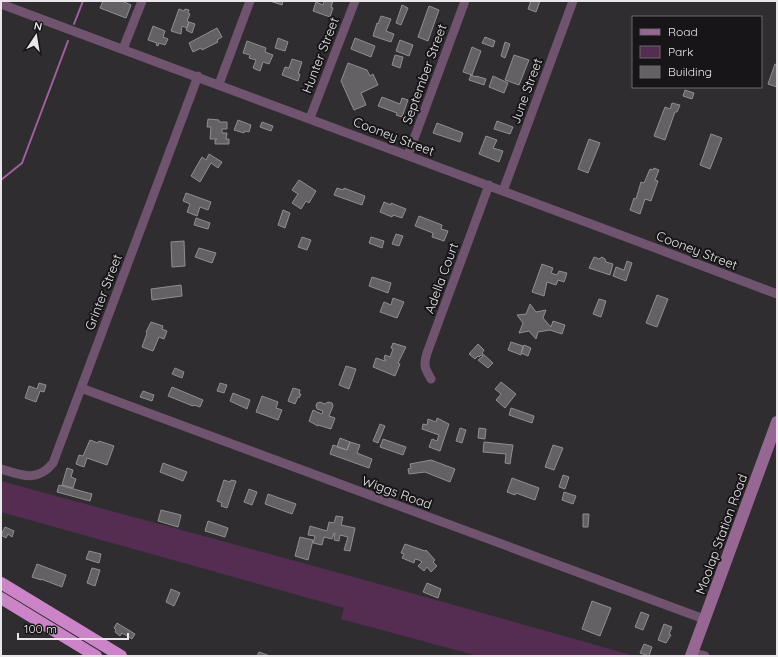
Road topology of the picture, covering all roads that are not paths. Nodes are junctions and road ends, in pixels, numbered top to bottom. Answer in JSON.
{"nodes":[{"id":1,"x":142,"y":1,"type":"edge"},
{"id":2,"x":250,"y":1,"type":"edge"},
{"id":3,"x":355,"y":1,"type":"edge"},
{"id":4,"x":465,"y":1,"type":"edge"},
{"id":5,"x":573,"y":1,"type":"edge"},
{"id":6,"x":1,"y":4,"type":"edge"},
{"id":7,"x":123,"y":48,"type":"junction"},
{"id":8,"x":198,"y":76,"type":"junction"},
{"id":9,"x":219,"y":84,"type":"junction"},
{"id":10,"x":310,"y":118,"type":"junction"},
{"id":11,"x":408,"y":155,"type":"junction"},
{"id":12,"x":489,"y":185,"type":"junction"},
{"id":13,"x":503,"y":191,"type":"junction"},
{"id":14,"x":777,"y":294,"type":"edge"},
{"id":15,"x":431,"y":379,"type":"dead end"},
{"id":16,"x":81,"y":388,"type":"junction"},
{"id":17,"x":777,"y":422,"type":"edge"},
{"id":18,"x":1,"y":469,"type":"edge"},
{"id":19,"x":1,"y":583,"type":"edge"},
{"id":20,"x":1,"y":598,"type":"edge"},
{"id":21,"x":704,"y":619,"type":"junction"},
{"id":22,"x":90,"y":638,"type":"junction"},
{"id":23,"x":89,"y":654,"type":"edge"},
{"id":24,"x":691,"y":655,"type":"edge"},
{"id":25,"x":121,"y":656,"type":"edge"},
{"id":26,"x":705,"y":656,"type":"edge"}],
"edges":[{"from":1,"to":7,"type":"street"},
{"from":2,"to":9,"type":"street"},
{"from":3,"to":10,"type":"street","name":"Hunter Street"},
{"from":4,"to":11,"type":"street","name":"September Street"},
{"from":5,"to":13,"type":"street","name":"June Street"},
{"from":6,"to":7,"type":"street","name":"Cooney Street"},
{"from":7,"to":8,"type":"street","name":"Cooney Street"},
{"from":8,"to":9,"type":"street","name":"Cooney Street"},
{"from":8,"to":16,"type":"street","name":"Grinter Street"},
{"from":9,"to":10,"type":"street","name":"Cooney Street"},
{"from":10,"to":11,"type":"street","name":"Cooney Street"},
{"from":11,"to":12,"type":"street","name":"Cooney Street"},
{"from":12,"to":13,"type":"street","name":"Cooney Street"},
{"from":12,"to":15,"type":"street","name":"Adella Court"},
{"from":13,"to":14,"type":"street","name":"Cooney Street"},
{"from":16,"to":18,"type":"street","name":"Grinter Street"},
{"from":16,"to":21,"type":"street","name":"Wiggs Road"},
{"from":17,"to":21,"type":"street","name":"Moolap Station Road"},
{"from":19,"to":22,"type":"highway"},
{"from":20,"to":23,"type":"highway"},
{"from":21,"to":24,"type":"street","name":"Moolap Station Road"},
{"from":22,"to":23,"type":"street"},
{"from":22,"to":25,"type":"highway"},
{"from":24,"to":26,"type":"street"}]}
